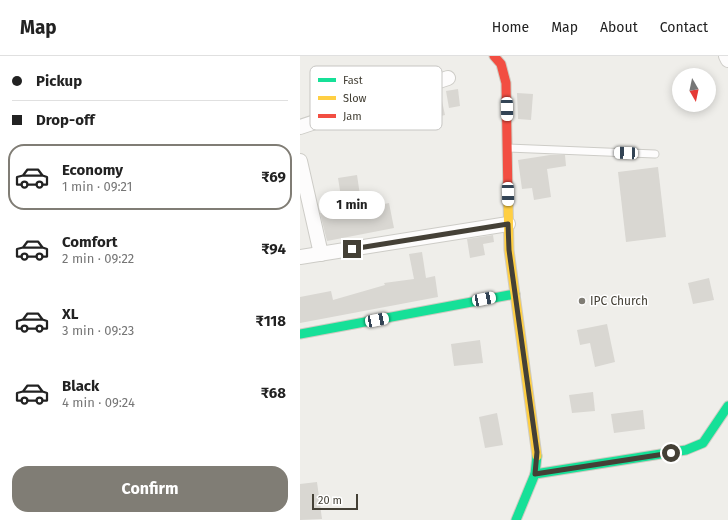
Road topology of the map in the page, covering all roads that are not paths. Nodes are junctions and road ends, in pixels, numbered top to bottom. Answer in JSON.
{"nodes":[{"id":1,"x":494,"y":56,"type":"edge"},
{"id":2,"x":726,"y":56,"type":"edge"},
{"id":3,"x":728,"y":60,"type":"edge"},
{"id":4,"x":448,"y":78,"type":"dead end"},
{"id":5,"x":442,"y":80,"type":"edge"},
{"id":6,"x":310,"y":124,"type":"edge"},
{"id":7,"x":300,"y":127,"type":"edge"},
{"id":8,"x":507,"y":148,"type":"junction"},
{"id":9,"x":655,"y":154,"type":"dead end"},
{"id":10,"x":300,"y":161,"type":"edge"},
{"id":11,"x":508,"y":224,"type":"junction"},
{"id":12,"x":321,"y":254,"type":"junction"},
{"id":13,"x":300,"y":257,"type":"edge"},
{"id":14,"x":515,"y":294,"type":"junction"},
{"id":15,"x":300,"y":334,"type":"edge"},
{"id":16,"x":728,"y":406,"type":"edge"},
{"id":17,"x":535,"y":474,"type":"junction"},
{"id":18,"x":516,"y":520,"type":"edge"}],
"edges":[{"from":1,"to":8,"type":"street"},
{"from":2,"to":3,"type":"street"},
{"from":4,"to":5,"type":"street"},
{"from":6,"to":7,"type":"street"},
{"from":8,"to":9,"type":"lane"},
{"from":8,"to":11,"type":"street"},
{"from":10,"to":12,"type":"street"},
{"from":11,"to":12,"type":"street"},
{"from":11,"to":14,"type":"street"},
{"from":12,"to":13,"type":"street"},
{"from":14,"to":15,"type":"street"},
{"from":14,"to":17,"type":"street"},
{"from":16,"to":17,"type":"street"},
{"from":17,"to":18,"type":"street"}]}
